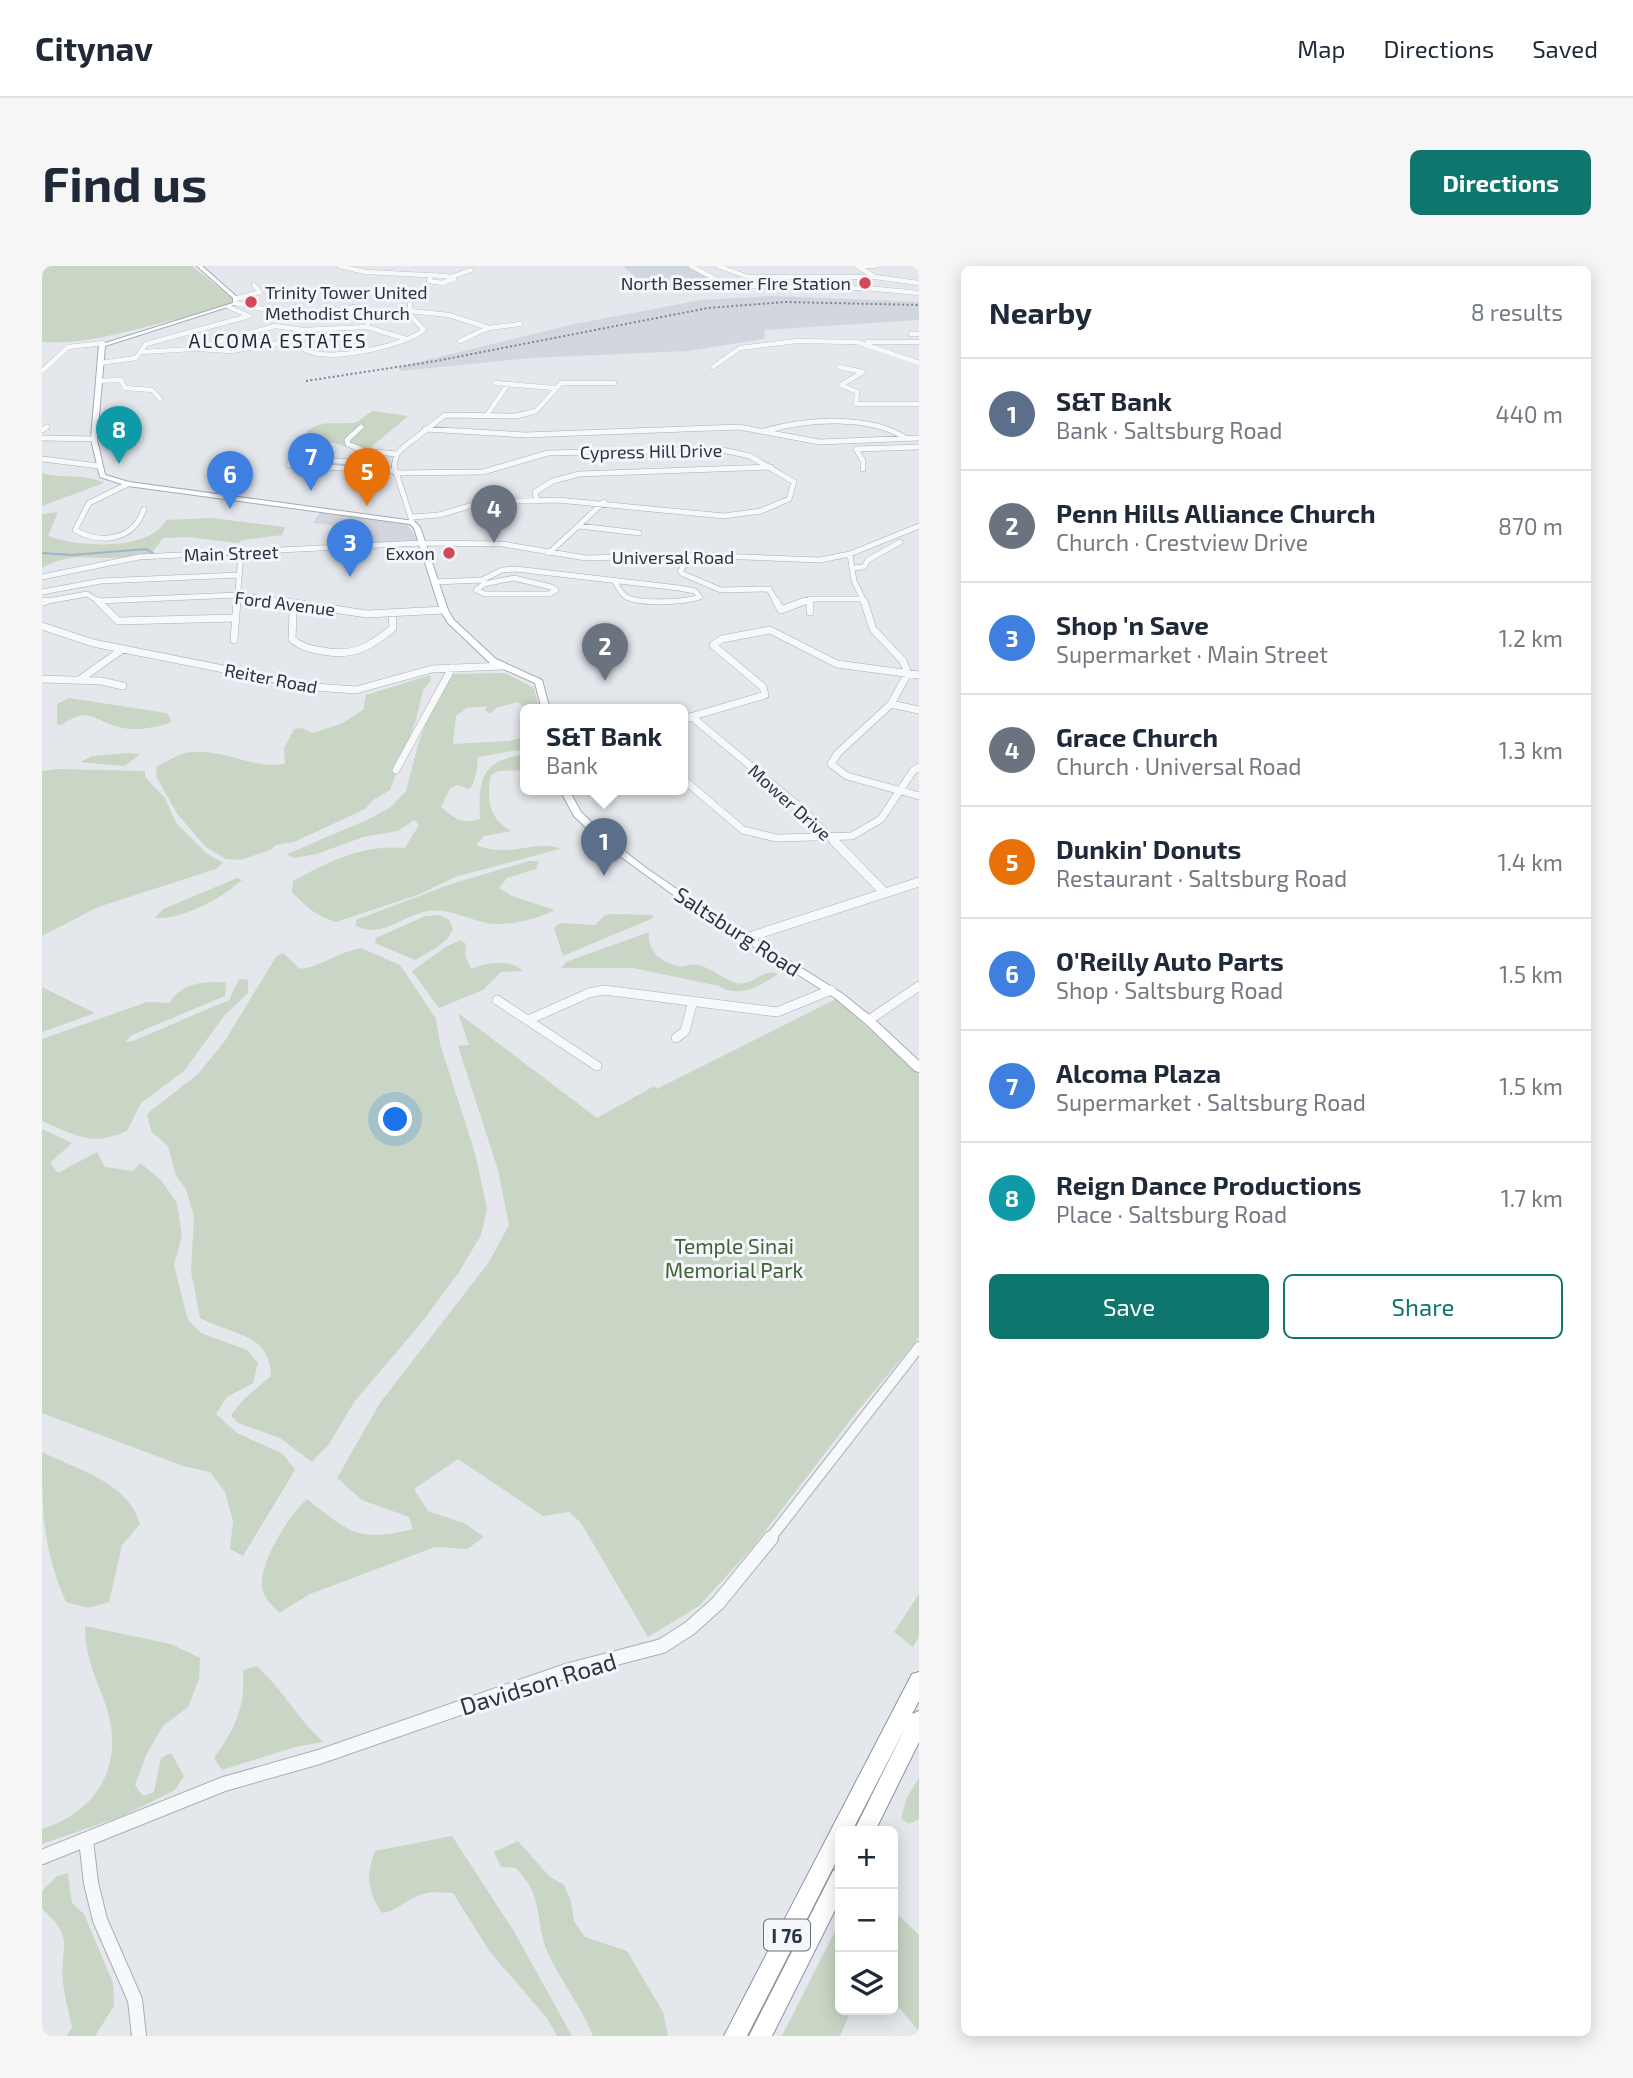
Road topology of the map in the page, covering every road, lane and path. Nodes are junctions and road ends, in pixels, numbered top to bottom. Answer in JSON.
{"nodes":[{"id":1,"x":199,"y":266,"type":"edge"},
{"id":2,"x":340,"y":266,"type":"edge"},
{"id":3,"x":691,"y":266,"type":"edge"},
{"id":4,"x":718,"y":266,"type":"edge"},
{"id":5,"x":857,"y":266,"type":"edge"},
{"id":6,"x":875,"y":266,"type":"edge"},
{"id":7,"x":471,"y":270,"type":"dead end"},
{"id":8,"x":876,"y":277,"type":"junction"},
{"id":9,"x":853,"y":278,"type":"junction"},
{"id":10,"x":919,"y":283,"type":"edge"},
{"id":11,"x":254,"y":285,"type":"dead end"},
{"id":12,"x":851,"y":288,"type":"junction"},
{"id":13,"x":919,"y":293,"type":"edge"},
{"id":14,"x":234,"y":303,"type":"junction"},
{"id":15,"x":410,"y":304,"type":"dead end"},
{"id":16,"x":272,"y":311,"type":"dead end"},
{"id":17,"x":410,"y":311,"type":"junction"},
{"id":18,"x":323,"y":316,"type":"dead end"},
{"id":19,"x":520,"y":324,"type":"dead end"},
{"id":20,"x":367,"y":327,"type":"junction"},
{"id":21,"x":489,"y":328,"type":"junction"},
{"id":22,"x":303,"y":330,"type":"junction"},
{"id":23,"x":327,"y":330,"type":"junction"},
{"id":24,"x":911,"y":334,"type":"dead end"},
{"id":25,"x":919,"y":334,"type":"edge"},
{"id":26,"x":410,"y":339,"type":"junction"},
{"id":27,"x":293,"y":341,"type":"junction"},
{"id":28,"x":460,"y":341,"type":"dead end"},
{"id":29,"x":857,"y":342,"type":"junction"},
{"id":30,"x":103,"y":343,"type":"junction"},
{"id":31,"x":919,"y":344,"type":"edge"},
{"id":32,"x":192,"y":349,"type":"junction"},
{"id":33,"x":358,"y":349,"type":"junction"},
{"id":34,"x":142,"y":352,"type":"junction"},
{"id":35,"x":100,"y":363,"type":"junction"},
{"id":36,"x":919,"y":363,"type":"edge"},
{"id":37,"x":713,"y":367,"type":"dead end"},
{"id":38,"x":839,"y":367,"type":"dead end"},
{"id":39,"x":42,"y":371,"type":"edge"},
{"id":40,"x":99,"y":381,"type":"junction"},
{"id":41,"x":495,"y":383,"type":"dead end"},
{"id":42,"x":614,"y":383,"type":"dead end"},
{"id":43,"x":508,"y":384,"type":"junction"},
{"id":44,"x":553,"y":388,"type":"junction"},
{"id":45,"x":160,"y":399,"type":"dead end"},
{"id":46,"x":919,"y":404,"type":"edge"},
{"id":47,"x":487,"y":415,"type":"junction"},
{"id":48,"x":361,"y":428,"type":"dead end"},
{"id":49,"x":425,"y":429,"type":"junction"},
{"id":50,"x":765,"y":432,"type":"junction"},
{"id":51,"x":42,"y":438,"type":"edge"},
{"id":52,"x":919,"y":438,"type":"edge"},
{"id":53,"x":94,"y":439,"type":"junction"},
{"id":54,"x":907,"y":439,"type":"junction"},
{"id":55,"x":919,"y":447,"type":"edge"},
{"id":56,"x":298,"y":451,"type":"dead end"},
{"id":57,"x":397,"y":454,"type":"junction"},
{"id":58,"x":42,"y":459,"type":"edge"},
{"id":59,"x":292,"y":459,"type":"junction"},
{"id":60,"x":354,"y":459,"type":"junction"},
{"id":61,"x":377,"y":463,"type":"dead end"},
{"id":62,"x":99,"y":466,"type":"junction"},
{"id":63,"x":771,"y":467,"type":"junction"},
{"id":64,"x":349,"y":469,"type":"junction"},
{"id":65,"x":863,"y":469,"type":"dead end"},
{"id":66,"x":395,"y":472,"type":"junction"},
{"id":67,"x":128,"y":484,"type":"junction"},
{"id":68,"x":537,"y":501,"type":"junction"},
{"id":69,"x":604,"y":502,"type":"junction"},
{"id":70,"x":144,"y":509,"type":"dead end"},
{"id":71,"x":412,"y":519,"type":"junction"},
{"id":72,"x":579,"y":526,"type":"junction"},
{"id":73,"x":919,"y":526,"type":"edge"},
{"id":74,"x":639,"y":533,"type":"dead end"},
{"id":75,"x":900,"y":542,"type":"dead end"},
{"id":76,"x":422,"y":543,"type":"junction"},
{"id":77,"x":240,"y":553,"type":"junction"},
{"id":78,"x":549,"y":553,"type":"junction"},
{"id":79,"x":850,"y":554,"type":"junction"},
{"id":80,"x":693,"y":555,"type":"junction"},
{"id":81,"x":853,"y":568,"type":"junction"},
{"id":82,"x":239,"y":575,"type":"junction"},
{"id":83,"x":42,"y":577,"type":"edge"},
{"id":84,"x":435,"y":582,"type":"junction"},
{"id":85,"x":482,"y":582,"type":"junction"},
{"id":86,"x":617,"y":584,"type":"junction"},
{"id":87,"x":42,"y":592,"type":"edge"},
{"id":88,"x":237,"y":596,"type":"junction"},
{"id":89,"x":810,"y":599,"type":"junction"},
{"id":90,"x":863,"y":599,"type":"junction"},
{"id":91,"x":97,"y":601,"type":"junction"},
{"id":92,"x":43,"y":603,"type":"edge"},
{"id":93,"x":300,"y":605,"type":"junction"},
{"id":94,"x":444,"y":610,"type":"junction"},
{"id":95,"x":810,"y":612,"type":"dead end"},
{"id":96,"x":392,"y":613,"type":"junction"},
{"id":97,"x":235,"y":618,"type":"junction"},
{"id":98,"x":42,"y":626,"type":"edge"},
{"id":99,"x":234,"y":640,"type":"dead end"},
{"id":100,"x":122,"y":649,"type":"junction"},
{"id":101,"x":503,"y":666,"type":"junction"},
{"id":102,"x":452,"y":668,"type":"junction"},
{"id":103,"x":908,"y":673,"type":"junction"},
{"id":104,"x":919,"y":675,"type":"edge"},
{"id":105,"x":42,"y":679,"type":"edge"},
{"id":106,"x":78,"y":680,"type":"junction"},
{"id":107,"x":123,"y":686,"type":"dead end"},
{"id":108,"x":544,"y":704,"type":"edge"},
{"id":109,"x":891,"y":704,"type":"junction"},
{"id":110,"x":919,"y":710,"type":"edge"},
{"id":111,"x":688,"y":718,"type":"edge"},
{"id":112,"x":688,"y":719,"type":"edge"},
{"id":113,"x":919,"y":767,"type":"edge"},
{"id":114,"x":396,"y":770,"type":"dead end"},
{"id":115,"x":688,"y":783,"type":"edge"},
{"id":116,"x":902,"y":792,"type":"junction"},
{"id":117,"x":566,"y":795,"type":"edge"},
{"id":118,"x":919,"y":796,"type":"edge"},
{"id":119,"x":829,"y":837,"type":"junction"},
{"id":120,"x":919,"y":882,"type":"edge"},
{"id":121,"x":884,"y":892,"type":"junction"},
{"id":122,"x":746,"y":938,"type":"junction"},
{"id":123,"x":919,"y":986,"type":"edge"},
{"id":124,"x":831,"y":990,"type":"junction"},
{"id":125,"x":497,"y":1000,"type":"dead end"},
{"id":126,"x":693,"y":1001,"type":"junction"},
{"id":127,"x":528,"y":1020,"type":"junction"},
{"id":128,"x":869,"y":1020,"type":"junction"},
{"id":129,"x":676,"y":1038,"type":"dead end"},
{"id":130,"x":597,"y":1066,"type":"dead end"},
{"id":131,"x":919,"y":1068,"type":"edge"},
{"id":132,"x":919,"y":1347,"type":"edge"},
{"id":133,"x":919,"y":1681,"type":"edge"},
{"id":134,"x":919,"y":1721,"type":"edge"},
{"id":135,"x":844,"y":1826,"type":"edge"},
{"id":136,"x":866,"y":1826,"type":"edge"},
{"id":137,"x":86,"y":1840,"type":"junction"},
{"id":138,"x":835,"y":1844,"type":"edge"},
{"id":139,"x":42,"y":1857,"type":"edge"},
{"id":140,"x":835,"y":1888,"type":"edge"},
{"id":141,"x":139,"y":2036,"type":"edge"},
{"id":142,"x":735,"y":2036,"type":"edge"},
{"id":143,"x":760,"y":2036,"type":"edge"}],
"edges":[{"from":1,"to":14,"type":"main road"},
{"from":2,"to":7,"type":"street"},
{"from":3,"to":12,"type":"street"},
{"from":4,"to":9,"type":"street"},
{"from":5,"to":6,"type":"street"},
{"from":5,"to":8,"type":"street"},
{"from":8,"to":9,"type":"street"},
{"from":8,"to":10,"type":"street"},
{"from":9,"to":12,"type":"street"},
{"from":11,"to":14,"type":"street"},
{"from":12,"to":13,"type":"street"},
{"from":14,"to":16,"type":"street"},
{"from":14,"to":30,"type":"main road"},
{"from":14,"to":34,"type":"street"},
{"from":15,"to":17,"type":"street"},
{"from":17,"to":21,"type":"street"},
{"from":17,"to":26,"type":"street"},
{"from":18,"to":20,"type":"street"},
{"from":19,"to":21,"type":"street"},
{"from":20,"to":23,"type":"street"},
{"from":20,"to":26,"type":"street"},
{"from":21,"to":28,"type":"street"},
{"from":22,"to":23,"type":"street"},
{"from":22,"to":27,"type":"street"},
{"from":22,"to":32,"type":"street"},
{"from":23,"to":33,"type":"street"},
{"from":24,"to":25,"type":"street"},
{"from":26,"to":33,"type":"street"},
{"from":27,"to":32,"type":"street"},
{"from":27,"to":33,"type":"street"},
{"from":29,"to":31,"type":"street"},
{"from":29,"to":36,"type":"street"},
{"from":29,"to":37,"type":"street"},
{"from":30,"to":35,"type":"main road"},
{"from":30,"to":39,"type":"street"},
{"from":32,"to":34,"type":"street"},
{"from":34,"to":35,"type":"street"},
{"from":35,"to":40,"type":"main road"},
{"from":38,"to":46,"type":"street"},
{"from":40,"to":45,"type":"street"},
{"from":40,"to":53,"type":"main road"},
{"from":41,"to":43,"type":"street"},
{"from":42,"to":44,"type":"street"},
{"from":43,"to":44,"type":"street"},
{"from":43,"to":47,"type":"street"},
{"from":44,"to":47,"type":"street"},
{"from":47,"to":49,"type":"street"},
{"from":48,"to":57,"type":"street"},
{"from":49,"to":50,"type":"street"},
{"from":49,"to":57,"type":"street"},
{"from":50,"to":54,"type":"street"},
{"from":50,"to":54,"type":"street"},
{"from":51,"to":53,"type":"street"},
{"from":52,"to":54,"type":"street"},
{"from":53,"to":62,"type":"main road"},
{"from":55,"to":65,"type":"street"},
{"from":56,"to":59,"type":"street"},
{"from":57,"to":66,"type":"street"},
{"from":58,"to":62,"type":"street"},
{"from":59,"to":60,"type":"street"},
{"from":59,"to":64,"type":"street","name":"Cypress Hill Drive"},
{"from":60,"to":61,"type":"street"},
{"from":60,"to":64,"type":"street"},
{"from":62,"to":67,"type":"main road"},
{"from":63,"to":66,"type":"street","name":"Cypress Hill Drive"},
{"from":63,"to":68,"type":"street"},
{"from":63,"to":69,"type":"street","name":"Cypress Hill Drive"},
{"from":64,"to":66,"type":"street","name":"Cypress Hill Drive"},
{"from":66,"to":71,"type":"street"},
{"from":67,"to":70,"type":"street"},
{"from":67,"to":71,"type":"main road"},
{"from":68,"to":69,"type":"street","name":"Cypress Hill Drive"},
{"from":68,"to":71,"type":"street","name":"Cypress Hill Drive"},
{"from":69,"to":72,"type":"street"},
{"from":71,"to":76,"type":"main road"},
{"from":72,"to":74,"type":"street"},
{"from":72,"to":78,"type":"street"},
{"from":73,"to":79,"type":"street","name":"Universal Road"},
{"from":75,"to":81,"type":"street"},
{"from":76,"to":77,"type":"street","name":"Main Street"},
{"from":76,"to":78,"type":"street","name":"Universal Road"},
{"from":76,"to":84,"type":"main road"},
{"from":77,"to":82,"type":"street"},
{"from":77,"to":83,"type":"street","name":"Main Street"},
{"from":78,"to":80,"type":"street","name":"Universal Road"},
{"from":79,"to":80,"type":"street","name":"Universal Road"},
{"from":79,"to":81,"type":"street"},
{"from":80,"to":89,"type":"street"},
{"from":81,"to":90,"type":"street"},
{"from":82,"to":87,"type":"street"},
{"from":82,"to":88,"type":"street"},
{"from":84,"to":85,"type":"street"},
{"from":84,"to":94,"type":"main road"},
{"from":85,"to":85,"type":"street"},
{"from":85,"to":86,"type":"street"},
{"from":86,"to":86,"type":"street"},
{"from":88,"to":91,"type":"street","name":"Ford Avenue"},
{"from":88,"to":93,"type":"street","name":"Ford Avenue"},
{"from":88,"to":97,"type":"street"},
{"from":89,"to":90,"type":"street"},
{"from":89,"to":95,"type":"street"},
{"from":90,"to":103,"type":"street"},
{"from":91,"to":92,"type":"street","name":"Ford Avenue"},
{"from":91,"to":97,"type":"street"},
{"from":93,"to":96,"type":"street","name":"Ford Avenue"},
{"from":93,"to":96,"type":"street"},
{"from":94,"to":96,"type":"street","name":"Ford Avenue"},
{"from":94,"to":101,"type":"main road"},
{"from":97,"to":99,"type":"street"},
{"from":98,"to":100,"type":"street","name":"Reiter Road"},
{"from":100,"to":102,"type":"street","name":"Reiter Road"},
{"from":100,"to":106,"type":"street"},
{"from":101,"to":102,"type":"street","name":"Reiter Road"},
{"from":101,"to":108,"type":"main road"},
{"from":102,"to":114,"type":"street"},
{"from":103,"to":104,"type":"street"},
{"from":103,"to":109,"type":"street"},
{"from":103,"to":111,"type":"street"},
{"from":105,"to":106,"type":"street"},
{"from":106,"to":107,"type":"street"},
{"from":109,"to":110,"type":"street"},
{"from":109,"to":116,"type":"street"},
{"from":112,"to":119,"type":"street","name":"Mower Drive"},
{"from":113,"to":116,"type":"street"},
{"from":115,"to":119,"type":"street"},
{"from":116,"to":118,"type":"street"},
{"from":116,"to":119,"type":"street"},
{"from":117,"to":122,"type":"main road","name":"Saltsburg Road"},
{"from":119,"to":121,"type":"street","name":"Mower Drive"},
{"from":120,"to":121,"type":"street"},
{"from":121,"to":122,"type":"street"},
{"from":122,"to":124,"type":"main road","name":"Saltsburg Road"},
{"from":123,"to":128,"type":"street"},
{"from":124,"to":126,"type":"street"},
{"from":124,"to":128,"type":"main road","name":"Saltsburg Road"},
{"from":125,"to":127,"type":"street"},
{"from":126,"to":127,"type":"street"},
{"from":126,"to":129,"type":"street"},
{"from":127,"to":130,"type":"street"},
{"from":128,"to":131,"type":"main road","name":"Saltsburg Road"},
{"from":132,"to":137,"type":"street","name":"Davidson Road"},
{"from":133,"to":135,"type":"highway","number":"I 76"},
{"from":134,"to":136,"type":"highway"},
{"from":137,"to":139,"type":"street","name":"Davidson Road"},
{"from":137,"to":141,"type":"street"},
{"from":138,"to":142,"type":"highway","number":"I 76"},
{"from":140,"to":143,"type":"highway","number":"I 76"}]}
